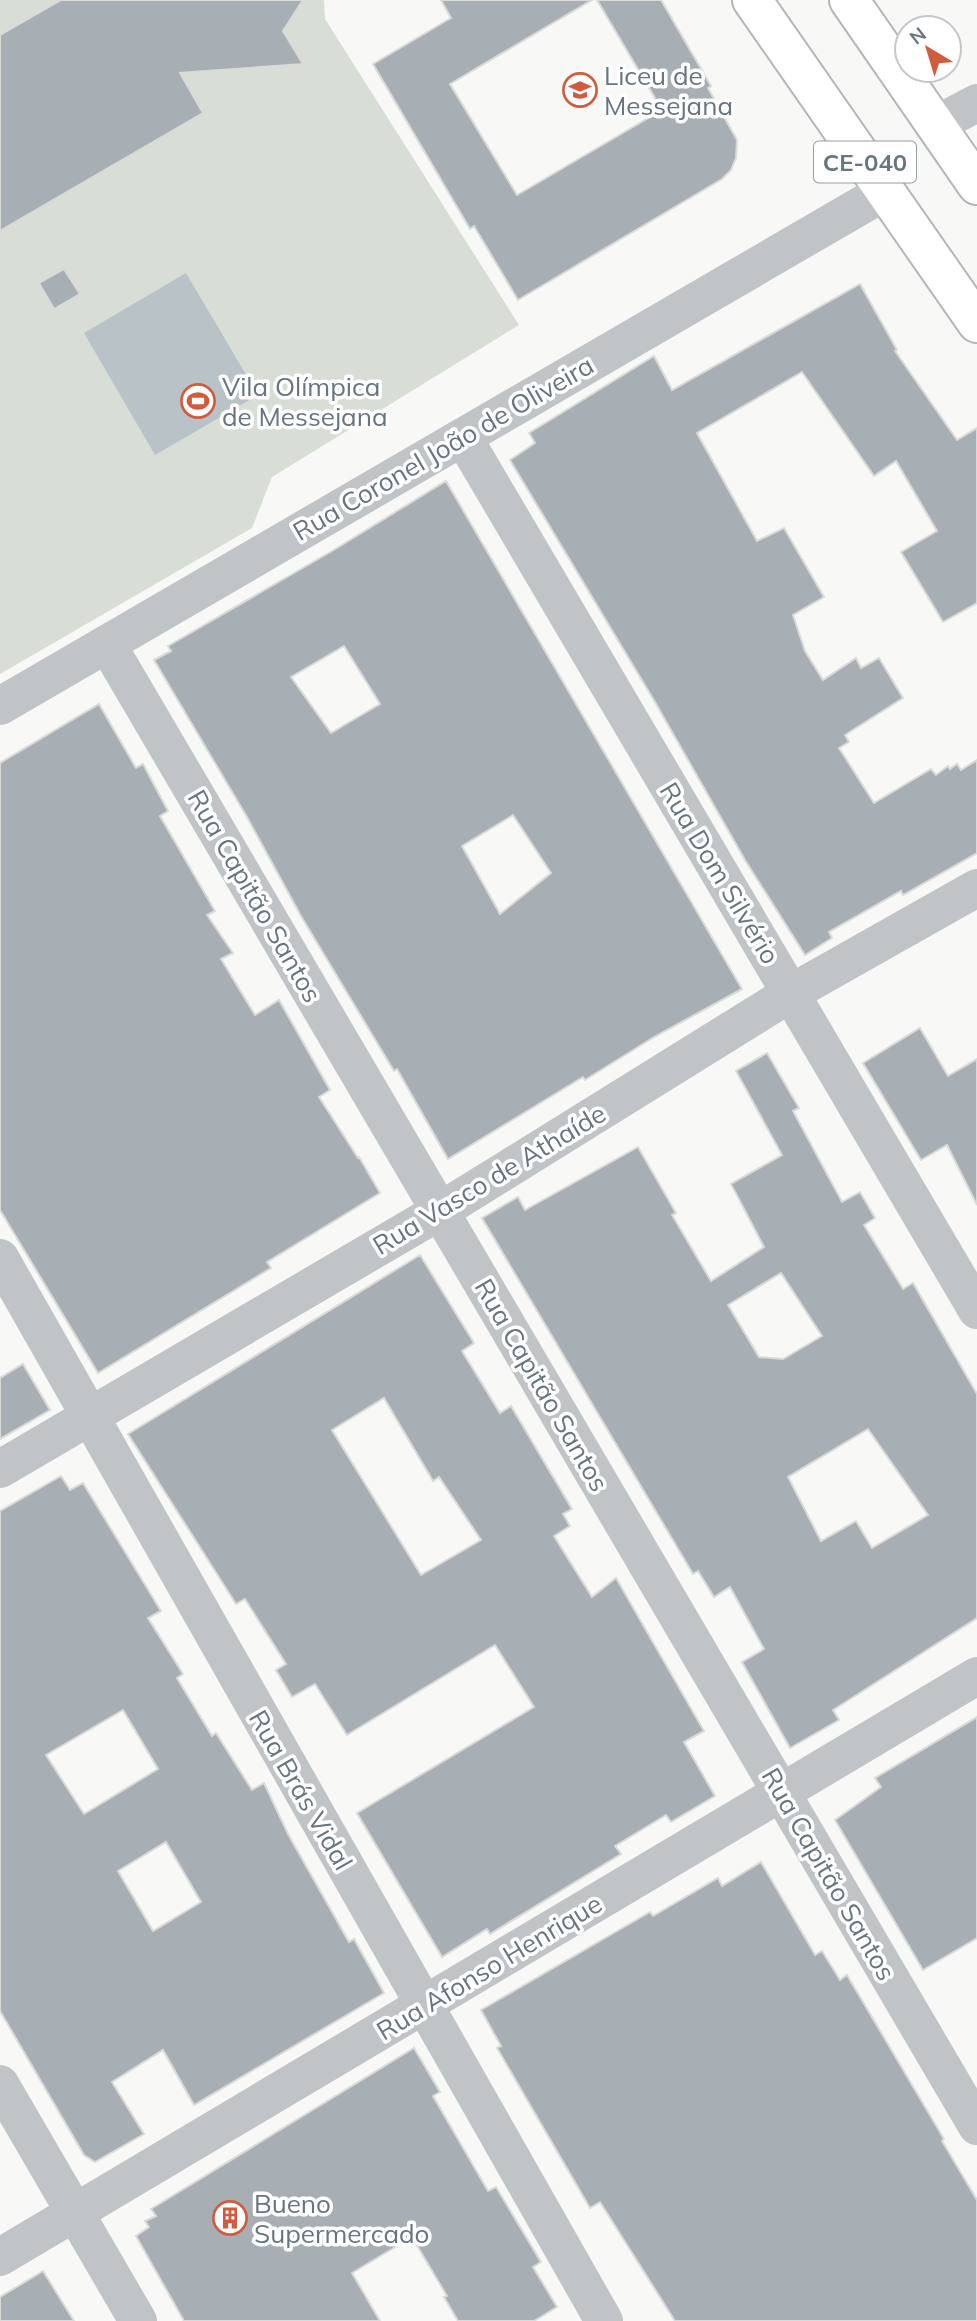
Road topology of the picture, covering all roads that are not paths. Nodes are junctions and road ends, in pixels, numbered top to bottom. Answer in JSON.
{"nodes":[{"id":1,"x":752,"y":0,"type":"edge"},
{"id":2,"x":849,"y":0,"type":"edge"},
{"id":3,"x":977,"y":103,"type":"edge"},
{"id":4,"x":937,"y":124,"type":"junction"},
{"id":5,"x":977,"y":185,"type":"edge"},
{"id":6,"x":886,"y":191,"type":"junction"},
{"id":7,"x":977,"y":323,"type":"edge"},
{"id":8,"x":463,"y":437,"type":"junction"},
{"id":9,"x":107,"y":644,"type":"junction"},
{"id":10,"x":0,"y":706,"type":"edge"},
{"id":11,"x":977,"y":888,"type":"edge"},
{"id":12,"x":791,"y":993,"type":"junction"},
{"id":13,"x":440,"y":1211,"type":"junction"},
{"id":14,"x":0,"y":1258,"type":"edge"},
{"id":15,"x":977,"y":1310,"type":"edge"},
{"id":16,"x":90,"y":1416,"type":"junction"},
{"id":17,"x":0,"y":1469,"type":"edge"},
{"id":18,"x":977,"y":1676,"type":"edge"},
{"id":19,"x":781,"y":1793,"type":"junction"},
{"id":20,"x":423,"y":2006,"type":"junction"},
{"id":21,"x":0,"y":2084,"type":"edge"},
{"id":22,"x":977,"y":2126,"type":"edge"},
{"id":23,"x":75,"y":2213,"type":"junction"},
{"id":24,"x":0,"y":2257,"type":"edge"},
{"id":25,"x":138,"y":2321,"type":"edge"},
{"id":26,"x":604,"y":2321,"type":"edge"}],
"edges":[{"from":1,"to":6,"type":"highway","number":"CE-040"},
{"from":2,"to":4,"type":"highway","number":"CE-040"},
{"from":3,"to":4,"type":"street"},
{"from":4,"to":5,"type":"highway","number":"CE-040"},
{"from":6,"to":7,"type":"highway","number":"CE-040"},
{"from":6,"to":8,"type":"street","name":"Rua Coronel João de Oliveira"},
{"from":8,"to":9,"type":"street","name":"Rua Coronel João de Oliveira"},
{"from":8,"to":12,"type":"street","name":"Rua Dom Silvério"},
{"from":9,"to":10,"type":"street","name":"Rua Coronel João de Oliveira"},
{"from":9,"to":13,"type":"street","name":"Rua Capitão Santos"},
{"from":11,"to":12,"type":"street","name":"Rua Vasco de Athaíde"},
{"from":12,"to":13,"type":"street","name":"Rua Vasco de Athaíde"},
{"from":12,"to":15,"type":"street","name":"Rua Dom Silvério"},
{"from":13,"to":16,"type":"street","name":"Rua Vasco de Athaíde"},
{"from":13,"to":19,"type":"street","name":"Rua Capitão Santos"},
{"from":14,"to":16,"type":"street","name":"Rua Brás Vidal"},
{"from":16,"to":17,"type":"street","name":"Rua Vasco de Athaíde"},
{"from":16,"to":20,"type":"street","name":"Rua Brás Vidal"},
{"from":18,"to":19,"type":"street","name":"Rua Afonso Henrique"},
{"from":19,"to":20,"type":"street","name":"Rua Afonso Henrique"},
{"from":19,"to":22,"type":"street","name":"Rua Capitão Santos"},
{"from":20,"to":23,"type":"street","name":"Rua Afonso Henrique"},
{"from":20,"to":26,"type":"street","name":"Rua Brás Vidal"},
{"from":21,"to":23,"type":"street"},
{"from":23,"to":24,"type":"street","name":"Rua Afonso Henrique"},
{"from":23,"to":25,"type":"street"}]}
